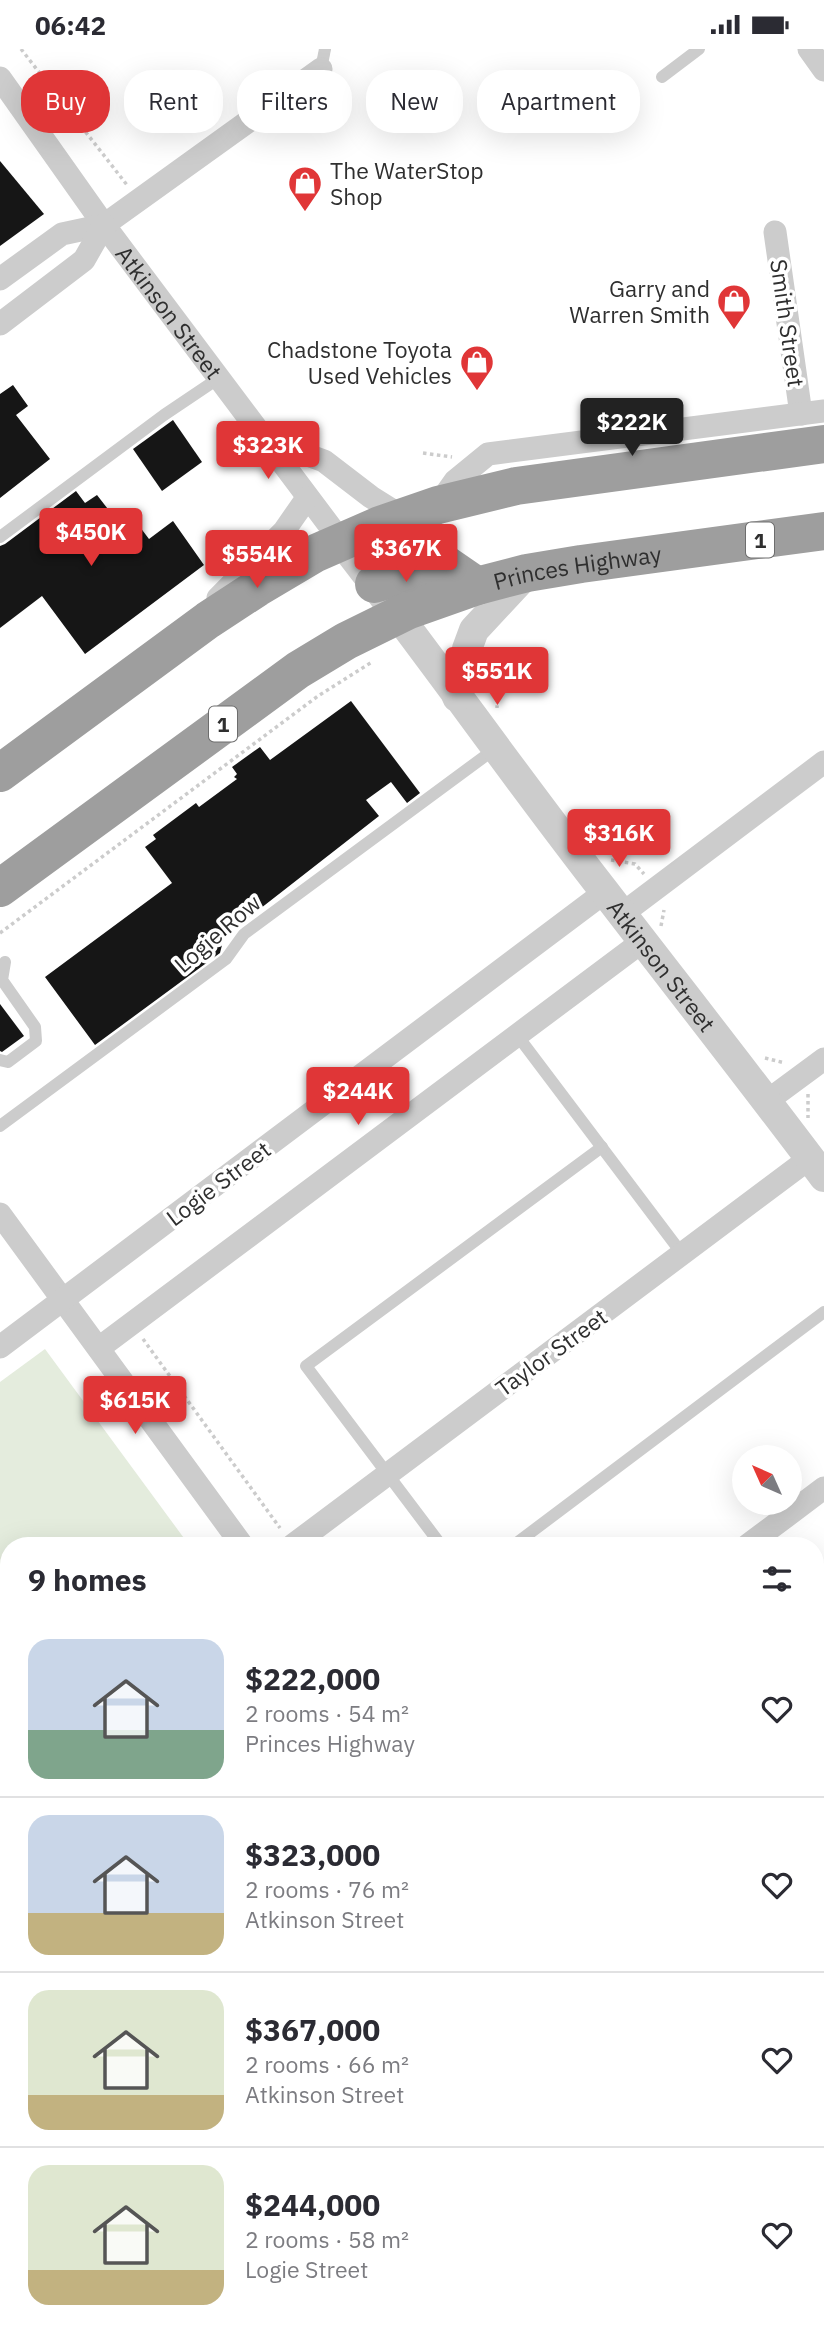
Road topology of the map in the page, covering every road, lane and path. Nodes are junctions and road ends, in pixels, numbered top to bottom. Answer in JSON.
{"nodes":[{"id":1,"x":21,"y":49,"type":"edge"},
{"id":2,"x":699,"y":49,"type":"edge"},
{"id":3,"x":809,"y":49,"type":"edge"},
{"id":4,"x":323,"y":59,"type":"edge"},
{"id":5,"x":824,"y":70,"type":"edge"},
{"id":6,"x":662,"y":77,"type":"dead end"},
{"id":7,"x":0,"y":78,"type":"edge"},
{"id":8,"x":133,"y":193,"type":"dead end"},
{"id":9,"x":104,"y":225,"type":"junction"},
{"id":10,"x":775,"y":232,"type":"dead end"},
{"id":11,"x":0,"y":279,"type":"edge"},
{"id":12,"x":0,"y":324,"type":"edge"},
{"id":13,"x":219,"y":378,"type":"junction"},
{"id":14,"x":824,"y":411,"type":"edge"},
{"id":15,"x":801,"y":414,"type":"junction"},
{"id":16,"x":264,"y":439,"type":"junction"},
{"id":17,"x":824,"y":444,"type":"edge"},
{"id":18,"x":307,"y":498,"type":"junction"},
{"id":19,"x":420,"y":511,"type":"junction"},
{"id":20,"x":824,"y":531,"type":"edge"},
{"id":21,"x":0,"y":537,"type":"edge"},
{"id":22,"x":341,"y":541,"type":"junction"},
{"id":23,"x":527,"y":573,"type":"junction"},
{"id":24,"x":374,"y":584,"type":"junction"},
{"id":25,"x":477,"y":586,"type":"junction"},
{"id":26,"x":399,"y":615,"type":"junction"},
{"id":27,"x":166,"y":650,"type":"junction"},
{"id":28,"x":376,"y":659,"type":"dead end"},
{"id":29,"x":457,"y":697,"type":"junction"},
{"id":30,"x":496,"y":748,"type":"junction"},
{"id":31,"x":824,"y":762,"type":"edge"},
{"id":32,"x":0,"y":773,"type":"edge"},
{"id":33,"x":0,"y":888,"type":"edge"},
{"id":34,"x":613,"y":903,"type":"junction"},
{"id":35,"x":0,"y":933,"type":"edge"},
{"id":36,"x":643,"y":940,"type":"junction"},
{"id":37,"x":5,"y":962,"type":"dead end"},
{"id":38,"x":517,"y":1035,"type":"junction"},
{"id":39,"x":824,"y":1059,"type":"edge"},
{"id":40,"x":0,"y":1060,"type":"edge"},
{"id":41,"x":767,"y":1101,"type":"junction"},
{"id":42,"x":0,"y":1126,"type":"edge"},
{"id":43,"x":602,"y":1147,"type":"junction"},
{"id":44,"x":817,"y":1168,"type":"edge"},
{"id":45,"x":0,"y":1215,"type":"edge"},
{"id":46,"x":683,"y":1255,"type":"junction"},
{"id":47,"x":63,"y":1300,"type":"junction"},
{"id":48,"x":824,"y":1312,"type":"edge"},
{"id":49,"x":132,"y":1324,"type":"junction"},
{"id":50,"x":0,"y":1347,"type":"edge"},
{"id":51,"x":99,"y":1348,"type":"junction"},
{"id":52,"x":387,"y":1473,"type":"junction"},
{"id":53,"x":824,"y":1488,"type":"edge"},
{"id":54,"x":237,"y":1537,"type":"edge"},
{"id":55,"x":287,"y":1537,"type":"edge"},
{"id":56,"x":303,"y":1537,"type":"edge"},
{"id":57,"x":435,"y":1537,"type":"edge"},
{"id":58,"x":524,"y":1537,"type":"edge"},
{"id":59,"x":759,"y":1537,"type":"edge"}],
"edges":[{"from":1,"to":8,"type":"path"},
{"from":2,"to":6,"type":"lane"},
{"from":3,"to":5,"type":"street"},
{"from":4,"to":9,"type":"street"},
{"from":7,"to":9,"type":"street","name":"Atkinson Street"},
{"from":9,"to":11,"type":"street"},
{"from":9,"to":12,"type":"street"},
{"from":9,"to":13,"type":"street","name":"Atkinson Street"},
{"from":10,"to":15,"type":"street","name":"Smith Street"},
{"from":13,"to":16,"type":"street","name":"Atkinson Street"},
{"from":13,"to":21,"type":"lane"},
{"from":14,"to":15,"type":"street"},
{"from":15,"to":19,"type":"street"},
{"from":16,"to":18,"type":"street","name":"Atkinson Street"},
{"from":16,"to":19,"type":"street"},
{"from":17,"to":19,"type":"highway"},
{"from":18,"to":22,"type":"street","name":"Atkinson Street"},
{"from":18,"to":27,"type":"street"},
{"from":19,"to":22,"type":"highway"},
{"from":20,"to":23,"type":"highway","name":"Princes Highway","number":"1"},
{"from":22,"to":24,"type":"street","name":"Atkinson Street"},
{"from":22,"to":27,"type":"highway"},
{"from":23,"to":25,"type":"highway","name":"Princes Highway","number":"1"},
{"from":23,"to":29,"type":"street"},
{"from":24,"to":25,"type":"highway"},
{"from":24,"to":26,"type":"street","name":"Atkinson Street"},
{"from":25,"to":26,"type":"highway","name":"Princes Highway","number":"1"},
{"from":26,"to":29,"type":"street","name":"Atkinson Street"},
{"from":26,"to":33,"type":"highway","name":"Princes Highway","number":"1"},
{"from":27,"to":32,"type":"highway"},
{"from":28,"to":35,"type":"path"},
{"from":29,"to":30,"type":"street","name":"Atkinson Street"},
{"from":30,"to":34,"type":"street","name":"Atkinson Street"},
{"from":30,"to":42,"type":"lane","name":"Logie Row"},
{"from":31,"to":34,"type":"street","name":"Logie Street"},
{"from":34,"to":36,"type":"street","name":"Atkinson Street"},
{"from":34,"to":47,"type":"street","name":"Logie Street"},
{"from":36,"to":38,"type":"street"},
{"from":36,"to":41,"type":"street","name":"Atkinson Street"},
{"from":37,"to":40,"type":"lane"},
{"from":38,"to":43,"type":"lane"},
{"from":38,"to":49,"type":"street"},
{"from":39,"to":41,"type":"street"},
{"from":41,"to":44,"type":"street","name":"Atkinson Street"},
{"from":43,"to":46,"type":"lane"},
{"from":43,"to":52,"type":"lane"},
{"from":44,"to":46,"type":"street","name":"Taylor Street"},
{"from":45,"to":47,"type":"street"},
{"from":46,"to":52,"type":"street","name":"Taylor Street"},
{"from":47,"to":50,"type":"street","name":"Logie Street"},
{"from":47,"to":51,"type":"street"},
{"from":48,"to":58,"type":"lane"},
{"from":49,"to":51,"type":"street"},
{"from":49,"to":55,"type":"path"},
{"from":51,"to":54,"type":"street"},
{"from":52,"to":56,"type":"street","name":"Taylor Street"},
{"from":52,"to":57,"type":"lane"},
{"from":53,"to":59,"type":"street"}]}
